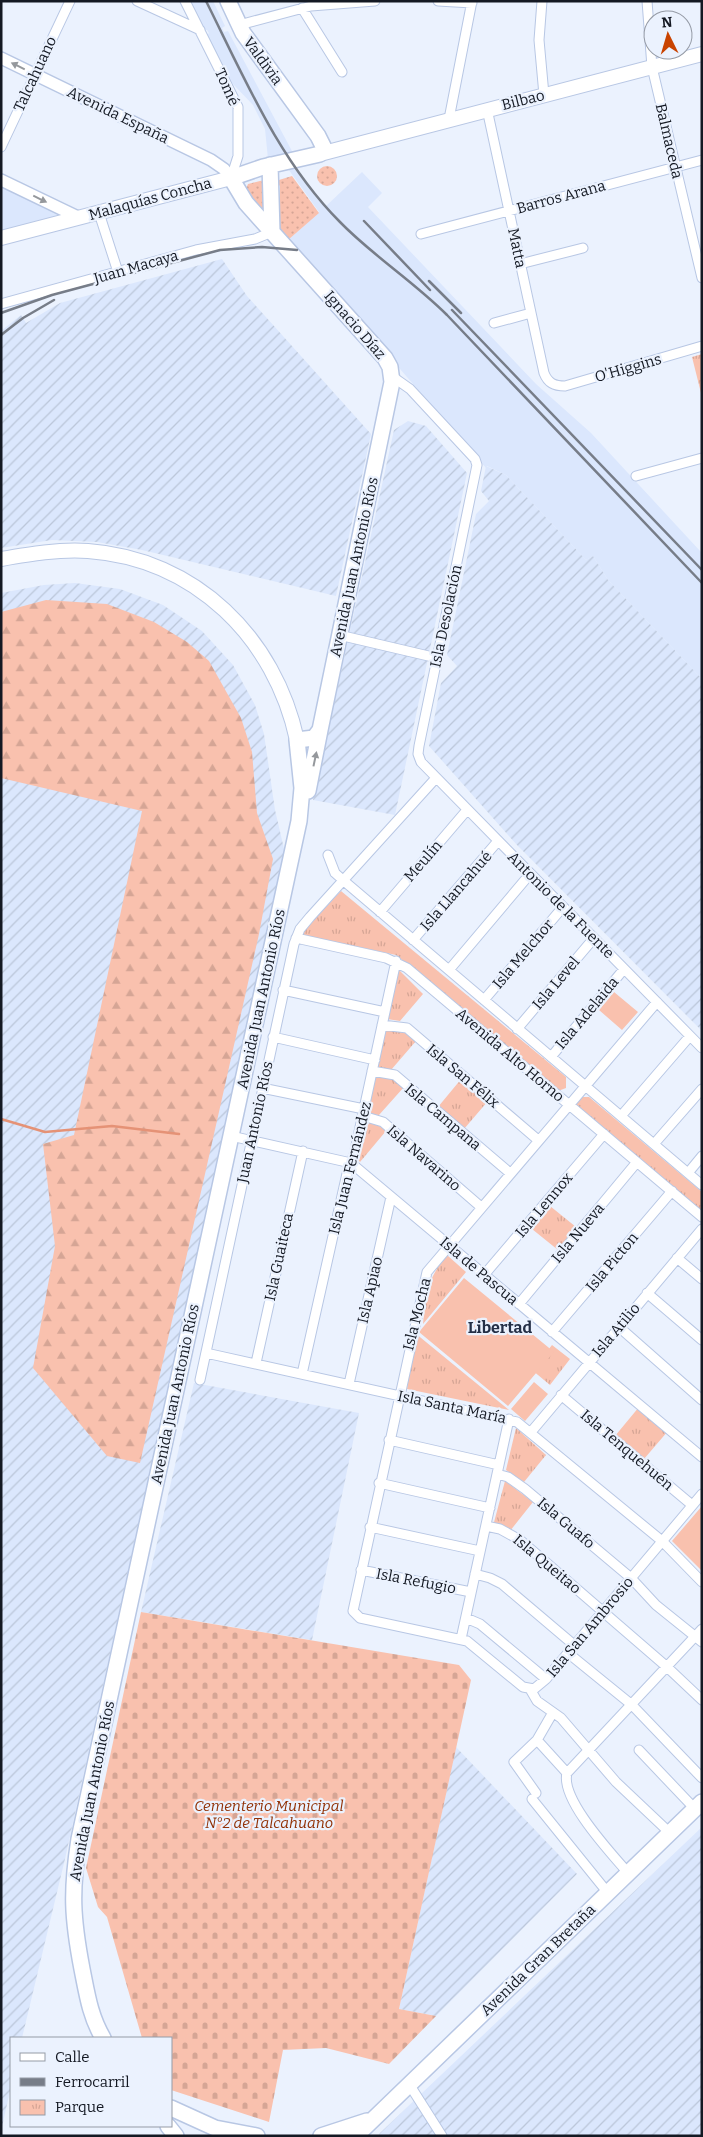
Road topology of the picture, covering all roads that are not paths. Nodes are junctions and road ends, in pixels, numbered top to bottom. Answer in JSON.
{"nodes":[{"id":1,"x":70,"y":1,"type":"edge"},
{"id":2,"x":137,"y":1,"type":"edge"},
{"id":3,"x":185,"y":1,"type":"edge"},
{"id":4,"x":228,"y":1,"type":"edge"},
{"id":5,"x":375,"y":1,"type":"edge"},
{"id":6,"x":438,"y":1,"type":"edge"},
{"id":7,"x":542,"y":1,"type":"edge"},
{"id":8,"x":647,"y":1,"type":"edge"},
{"id":9,"x":472,"y":2,"type":"edge"},
{"id":10,"x":302,"y":8,"type":"junction"},
{"id":11,"x":238,"y":25,"type":"junction"},
{"id":12,"x":200,"y":30,"type":"junction"},
{"id":13,"x":702,"y":54,"type":"edge"},
{"id":14,"x":1,"y":58,"type":"edge"},
{"id":15,"x":652,"y":67,"type":"junction"},
{"id":16,"x":342,"y":72,"type":"dead end"},
{"id":17,"x":35,"y":74,"type":"junction"},
{"id":18,"x":544,"y":95,"type":"junction"},
{"id":19,"x":487,"y":109,"type":"junction"},
{"id":20,"x":449,"y":119,"type":"junction"},
{"id":21,"x":1,"y":147,"type":"edge"},
{"id":22,"x":313,"y":149,"type":"junction"},
{"id":23,"x":702,"y":160,"type":"edge"},
{"id":24,"x":270,"y":165,"type":"junction"},
{"id":25,"x":675,"y":167,"type":"junction"},
{"id":26,"x":231,"y":178,"type":"junction"},
{"id":27,"x":1,"y":180,"type":"edge"},
{"id":28,"x":509,"y":211,"type":"junction"},
{"id":29,"x":99,"y":213,"type":"junction"},
{"id":30,"x":80,"y":218,"type":"junction"},
{"id":31,"x":272,"y":232,"type":"junction"},
{"id":32,"x":421,"y":234,"type":"dead end"},
{"id":33,"x":1,"y":238,"type":"edge"},
{"id":34,"x":582,"y":248,"type":"dead end"},
{"id":35,"x":520,"y":264,"type":"junction"},
{"id":36,"x":118,"y":272,"type":"junction"},
{"id":37,"x":702,"y":278,"type":"edge"},
{"id":38,"x":1,"y":304,"type":"edge"},
{"id":39,"x":531,"y":313,"type":"junction"},
{"id":40,"x":494,"y":323,"type":"dead end"},
{"id":41,"x":702,"y":346,"type":"edge"},
{"id":42,"x":392,"y":377,"type":"junction"},
{"id":43,"x":553,"y":384,"type":"joint"},
{"id":44,"x":702,"y":458,"type":"edge"},
{"id":45,"x":477,"y":470,"type":"joint"},
{"id":46,"x":636,"y":476,"type":"dead end"},
{"id":47,"x":1,"y":559,"type":"edge"},
{"id":48,"x":339,"y":635,"type":"junction"},
{"id":49,"x":437,"y":658,"type":"junction"},
{"id":50,"x":320,"y":730,"type":"junction"},
{"id":51,"x":298,"y":740,"type":"junction"},
{"id":52,"x":421,"y":762,"type":"joint"},
{"id":53,"x":436,"y":778,"type":"junction"},
{"id":54,"x":467,"y":810,"type":"junction"},
{"id":55,"x":299,"y":821,"type":"junction"},
{"id":56,"x":498,"y":841,"type":"junction"},
{"id":57,"x":328,"y":855,"type":"dead end"},
{"id":58,"x":530,"y":874,"type":"junction"},
{"id":59,"x":344,"y":882,"type":"junction"},
{"id":60,"x":563,"y":907,"type":"junction"},
{"id":61,"x":380,"y":912,"type":"junction"},
{"id":62,"x":296,"y":938,"type":"junction"},
{"id":63,"x":594,"y":938,"type":"junction"},
{"id":64,"x":413,"y":940,"type":"junction"},
{"id":65,"x":396,"y":961,"type":"junction"},
{"id":66,"x":624,"y":969,"type":"junction"},
{"id":67,"x":448,"y":970,"type":"junction"},
{"id":68,"x":283,"y":990,"type":"junction"},
{"id":69,"x":484,"y":1000,"type":"junction"},
{"id":70,"x":657,"y":1002,"type":"junction"},
{"id":71,"x":385,"y":1012,"type":"junction"},
{"id":72,"x":382,"y":1025,"type":"junction"},
{"id":73,"x":518,"y":1029,"type":"junction"},
{"id":74,"x":690,"y":1036,"type":"junction"},
{"id":75,"x":273,"y":1037,"type":"junction"},
{"id":76,"x":702,"y":1048,"type":"edge"},
{"id":77,"x":551,"y":1057,"type":"junction"},
{"id":78,"x":375,"y":1060,"type":"junction"},
{"id":79,"x":372,"y":1071,"type":"junction"},
{"id":80,"x":586,"y":1086,"type":"junction"},
{"id":81,"x":262,"y":1088,"type":"junction"},
{"id":82,"x":702,"y":1089,"type":"edge"},
{"id":83,"x":569,"y":1104,"type":"junction"},
{"id":84,"x":364,"y":1112,"type":"junction"},
{"id":85,"x":621,"y":1116,"type":"junction"},
{"id":86,"x":604,"y":1134,"type":"junction"},
{"id":87,"x":231,"y":1136,"type":"junction"},
{"id":88,"x":251,"y":1140,"type":"junction"},
{"id":89,"x":538,"y":1140,"type":"junction"},
{"id":90,"x":654,"y":1144,"type":"junction"},
{"id":91,"x":303,"y":1151,"type":"junction"},
{"id":92,"x":702,"y":1156,"type":"edge"},
{"id":93,"x":637,"y":1162,"type":"junction"},
{"id":94,"x":350,"y":1163,"type":"junction"},
{"id":95,"x":510,"y":1173,"type":"junction"},
{"id":96,"x":688,"y":1173,"type":"junction"},
{"id":97,"x":702,"y":1185,"type":"edge"},
{"id":98,"x":672,"y":1191,"type":"junction"},
{"id":99,"x":391,"y":1196,"type":"junction"},
{"id":100,"x":481,"y":1207,"type":"junction"},
{"id":101,"x":702,"y":1217,"type":"edge"},
{"id":102,"x":702,"y":1229,"type":"edge"},
{"id":103,"x":448,"y":1245,"type":"junction"},
{"id":104,"x":677,"y":1258,"type":"junction"},
{"id":105,"x":484,"y":1275,"type":"junction"},
{"id":106,"x":702,"y":1279,"type":"edge"},
{"id":107,"x":647,"y":1293,"type":"junction"},
{"id":108,"x":518,"y":1304,"type":"junction"},
{"id":109,"x":619,"y":1327,"type":"junction"},
{"id":110,"x":552,"y":1332,"type":"junction"},
{"id":111,"x":702,"y":1340,"type":"edge"},
{"id":112,"x":206,"y":1353,"type":"junction"},
{"id":113,"x":256,"y":1363,"type":"junction"},
{"id":114,"x":589,"y":1363,"type":"junction"},
{"id":115,"x":302,"y":1374,"type":"junction"},
{"id":116,"x":200,"y":1380,"type":"dead end"},
{"id":117,"x":348,"y":1384,"type":"junction"},
{"id":118,"x":399,"y":1395,"type":"junction"},
{"id":119,"x":561,"y":1395,"type":"junction"},
{"id":120,"x":702,"y":1400,"type":"edge"},
{"id":121,"x":509,"y":1419,"type":"junction"},
{"id":122,"x":531,"y":1432,"type":"junction"},
{"id":123,"x":389,"y":1440,"type":"junction"},
{"id":124,"x":702,"y":1457,"type":"edge"},
{"id":125,"x":498,"y":1469,"type":"junction"},
{"id":126,"x":380,"y":1483,"type":"junction"},
{"id":127,"x":702,"y":1494,"type":"edge"},
{"id":128,"x":692,"y":1505,"type":"junction"},
{"id":129,"x":490,"y":1508,"type":"junction"},
{"id":130,"x":486,"y":1526,"type":"junction"},
{"id":131,"x":370,"y":1527,"type":"junction"},
{"id":132,"x":662,"y":1542,"type":"junction"},
{"id":133,"x":480,"y":1551,"type":"junction"},
{"id":134,"x":360,"y":1570,"type":"junction"},
{"id":135,"x":476,"y":1574,"type":"junction"},
{"id":136,"x":631,"y":1578,"type":"junction"},
{"id":137,"x":702,"y":1582,"type":"edge"},
{"id":138,"x":471,"y":1592,"type":"junction"},
{"id":139,"x":603,"y":1612,"type":"junction"},
{"id":140,"x":466,"y":1618,"type":"junction"},
{"id":141,"x":702,"y":1629,"type":"edge"},
{"id":142,"x":461,"y":1639,"type":"junction"},
{"id":143,"x":698,"y":1639,"type":"edge"},
{"id":144,"x":574,"y":1645,"type":"junction"},
{"id":145,"x":568,"y":1653,"type":"junction"},
{"id":146,"x":667,"y":1667,"type":"junction"},
{"id":147,"x":546,"y":1679,"type":"junction"},
{"id":148,"x":530,"y":1689,"type":"junction"},
{"id":149,"x":702,"y":1700,"type":"edge"},
{"id":150,"x":632,"y":1705,"type":"junction"},
{"id":151,"x":552,"y":1714,"type":"junction"},
{"id":152,"x":537,"y":1740,"type":"junction"},
{"id":153,"x":639,"y":1750,"type":"dead end"},
{"id":154,"x":590,"y":1751,"type":"junction"},
{"id":155,"x":567,"y":1773,"type":"junction"},
{"id":156,"x":702,"y":1778,"type":"edge"},
{"id":157,"x":698,"y":1806,"type":"edge"},
{"id":158,"x":670,"y":1833,"type":"junction"},
{"id":159,"x":628,"y":1873,"type":"junction"},
{"id":160,"x":608,"y":1892,"type":"junction"},
{"id":161,"x":82,"y":1969,"type":"junction"},
{"id":162,"x":103,"y":2037,"type":"edge"},
{"id":163,"x":111,"y":2037,"type":"edge"},
{"id":164,"x":409,"y":2084,"type":"junction"},
{"id":165,"x":172,"y":2108,"type":"edge"},
{"id":166,"x":373,"y":2118,"type":"junction"},
{"id":167,"x":215,"y":2128,"type":"junction"},
{"id":168,"x":200,"y":2136,"type":"edge"},
{"id":169,"x":257,"y":2136,"type":"edge"},
{"id":170,"x":322,"y":2136,"type":"edge"},
{"id":171,"x":356,"y":2136,"type":"edge"},
{"id":172,"x":442,"y":2136,"type":"edge"}],
"edges":[{"from":1,"to":17,"type":"street","name":"Talcahuano"},
{"from":2,"to":12,"type":"street"},
{"from":3,"to":12,"type":"street","name":"Tomé"},
{"from":4,"to":11,"type":"main road","name":"Valdivia"},
{"from":5,"to":10,"type":"street"},
{"from":6,"to":9,"type":"street"},
{"from":7,"to":18,"type":"street"},
{"from":8,"to":15,"type":"street","name":"Balmaceda"},
{"from":9,"to":20,"type":"street"},
{"from":10,"to":11,"type":"street"},
{"from":10,"to":16,"type":"street"},
{"from":11,"to":22,"type":"main road","name":"Valdivia"},
{"from":12,"to":26,"type":"street","name":"Tomé"},
{"from":13,"to":15,"type":"main road","name":"Bilbao"},
{"from":17,"to":14,"type":"street","name":"Avenida España","one_way":true},
{"from":15,"to":18,"type":"main road","name":"Bilbao"},
{"from":15,"to":25,"type":"street","name":"Balmaceda"},
{"from":17,"to":21,"type":"street","name":"Talcahuano"},
{"from":17,"to":26,"type":"street","name":"Avenida España"},
{"from":18,"to":19,"type":"main road","name":"Bilbao"},
{"from":19,"to":20,"type":"main road","name":"Bilbao"},
{"from":19,"to":28,"type":"street","name":"Matta"},
{"from":20,"to":22,"type":"main road","name":"Bilbao"},
{"from":22,"to":24,"type":"main road","name":"Malaquías Concha"},
{"from":23,"to":25,"type":"street","name":"Barros Arana"},
{"from":24,"to":26,"type":"main road","name":"Malaquías Concha"},
{"from":24,"to":31,"type":"main road"},
{"from":25,"to":28,"type":"street","name":"Barros Arana"},
{"from":25,"to":37,"type":"street","name":"Balmaceda"},
{"from":26,"to":29,"type":"main road","name":"Malaquías Concha"},
{"from":26,"to":31,"type":"main road","name":"Ignacio Díaz"},
{"from":27,"to":30,"type":"street","one_way":true},
{"from":28,"to":32,"type":"street","name":"Barros Arana"},
{"from":28,"to":35,"type":"street","name":"Matta"},
{"from":29,"to":30,"type":"main road","name":"Malaquías Concha"},
{"from":29,"to":36,"type":"street"},
{"from":30,"to":33,"type":"main road","name":"Malaquías Concha"},
{"from":31,"to":36,"type":"street","name":"Juan Macaya"},
{"from":31,"to":42,"type":"main road","name":"Ignacio Díaz"},
{"from":34,"to":35,"type":"street"},
{"from":35,"to":39,"type":"street","name":"Matta"},
{"from":36,"to":38,"type":"street","name":"Juan Macaya"},
{"from":39,"to":40,"type":"street"},
{"from":39,"to":43,"type":"street","name":"Matta"},
{"from":41,"to":43,"type":"street","name":"O'Higgins"},
{"from":42,"to":45,"type":"street","name":"Ignacio Díaz"},
{"from":42,"to":48,"type":"main road","name":"Avenida Juan Antonio Ríos"},
{"from":44,"to":46,"type":"street"},
{"from":45,"to":49,"type":"street","name":"Isla Desolación"},
{"from":47,"to":51,"type":"main road"},
{"from":48,"to":49,"type":"street"},
{"from":48,"to":50,"type":"main road","name":"Avenida Juan Antonio Ríos"},
{"from":49,"to":52,"type":"street","name":"Isla Desolación"},
{"from":50,"to":51,"type":"main road"},
{"from":55,"to":50,"type":"main road","name":"Avenida Juan Antonio Ríos","one_way":true},
{"from":51,"to":55,"type":"main road"},
{"from":52,"to":53,"type":"street","name":"Antonio de la Fuente"},
{"from":53,"to":54,"type":"street","name":"Antonio de la Fuente"},
{"from":53,"to":59,"type":"street"},
{"from":54,"to":56,"type":"street","name":"Antonio de la Fuente"},
{"from":54,"to":61,"type":"street","name":"Meulín"},
{"from":55,"to":87,"type":"main road","name":"Avenida Juan Antonio Ríos"},
{"from":56,"to":58,"type":"street","name":"Antonio de la Fuente"},
{"from":56,"to":64,"type":"street","name":"Isla Llancahué"},
{"from":57,"to":59,"type":"street","name":"Avenida Alto Horno"},
{"from":58,"to":60,"type":"street","name":"Antonio de la Fuente"},
{"from":58,"to":67,"type":"street"},
{"from":59,"to":61,"type":"street","name":"Avenida Alto Horno"},
{"from":59,"to":62,"type":"street","name":"Juan Antonio Ríos"},
{"from":60,"to":63,"type":"street","name":"Antonio de la Fuente"},
{"from":60,"to":69,"type":"street","name":"Isla Melchor"},
{"from":61,"to":64,"type":"street","name":"Avenida Alto Horno"},
{"from":62,"to":65,"type":"street","name":"Avenida Alto Horno"},
{"from":62,"to":68,"type":"street","name":"Juan Antonio Ríos"},
{"from":63,"to":66,"type":"street","name":"Antonio de la Fuente"},
{"from":63,"to":73,"type":"street","name":"Isla Level"},
{"from":64,"to":67,"type":"street","name":"Avenida Alto Horno"},
{"from":65,"to":71,"type":"street","name":"Isla Juan Fernández"},
{"from":65,"to":83,"type":"street","name":"Avenida Alto Horno"},
{"from":66,"to":70,"type":"street","name":"Antonio de la Fuente"},
{"from":66,"to":77,"type":"street","name":"Isla Adelaida"},
{"from":67,"to":69,"type":"street","name":"Avenida Alto Horno"},
{"from":68,"to":71,"type":"street"},
{"from":68,"to":75,"type":"street","name":"Juan Antonio Ríos"},
{"from":69,"to":73,"type":"street","name":"Avenida Alto Horno"},
{"from":70,"to":74,"type":"street","name":"Antonio de la Fuente"},
{"from":70,"to":80,"type":"street","name":"Isla Mocha"},
{"from":71,"to":72,"type":"street","name":"Isla Juan Fernández"},
{"from":72,"to":78,"type":"street","name":"Isla Juan Fernández"},
{"from":72,"to":89,"type":"street","name":"Isla San Félix"},
{"from":73,"to":77,"type":"street","name":"Avenida Alto Horno"},
{"from":74,"to":76,"type":"street","name":"Antonio de la Fuente"},
{"from":74,"to":85,"type":"street"},
{"from":75,"to":78,"type":"street"},
{"from":75,"to":81,"type":"street","name":"Juan Antonio Ríos"},
{"from":77,"to":80,"type":"street","name":"Avenida Alto Horno"},
{"from":78,"to":79,"type":"street","name":"Isla Juan Fernández"},
{"from":79,"to":84,"type":"street","name":"Isla Juan Fernández"},
{"from":79,"to":95,"type":"street","name":"Isla Campana"},
{"from":80,"to":83,"type":"street","name":"Isla Mocha"},
{"from":80,"to":85,"type":"street","name":"Avenida Alto Horno"},
{"from":81,"to":84,"type":"street","name":"Isla Navarino"},
{"from":81,"to":88,"type":"street","name":"Juan Antonio Ríos"},
{"from":82,"to":90,"type":"street"},
{"from":83,"to":86,"type":"street","name":"Avenida Alto Horno"},
{"from":83,"to":89,"type":"street","name":"Isla Mocha"},
{"from":84,"to":94,"type":"street","name":"Isla Juan Fernández"},
{"from":84,"to":100,"type":"street","name":"Isla Navarino"},
{"from":85,"to":90,"type":"street","name":"Avenida Alto Horno"},
{"from":86,"to":93,"type":"street","name":"Avenida Alto Horno"},
{"from":86,"to":105,"type":"street","name":"Isla Lennox"},
{"from":87,"to":88,"type":"street","name":"Isla de Pascua"},
{"from":87,"to":161,"type":"main road","name":"Avenida Juan Antonio Ríos"},
{"from":88,"to":91,"type":"street","name":"Isla de Pascua"},
{"from":88,"to":112,"type":"street","name":"Juan Antonio Ríos"},
{"from":89,"to":95,"type":"street","name":"Isla Mocha"},
{"from":90,"to":96,"type":"street","name":"Avenida Alto Horno"},
{"from":91,"to":94,"type":"street","name":"Isla de Pascua"},
{"from":91,"to":113,"type":"street","name":"Isla Guaiteca"},
{"from":92,"to":96,"type":"street"},
{"from":93,"to":98,"type":"street","name":"Avenida Alto Horno"},
{"from":93,"to":108,"type":"street","name":"Isla Nueva"},
{"from":94,"to":99,"type":"street","name":"Isla de Pascua"},
{"from":94,"to":115,"type":"street","name":"Isla Juan Fernández"},
{"from":95,"to":100,"type":"street","name":"Isla Mocha"},
{"from":96,"to":97,"type":"street","name":"Avenida Alto Horno"},
{"from":98,"to":101,"type":"street","name":"Avenida Alto Horno"},
{"from":98,"to":110,"type":"street","name":"Isla Picton"},
{"from":99,"to":103,"type":"street","name":"Isla de Pascua"},
{"from":99,"to":117,"type":"street","name":"Isla Apiao"},
{"from":100,"to":103,"type":"street","name":"Isla Mocha"},
{"from":102,"to":104,"type":"street","name":"Isla Atilio"},
{"from":103,"to":105,"type":"street","name":"Isla de Pascua"},
{"from":103,"to":118,"type":"street","name":"Isla Mocha"},
{"from":104,"to":106,"type":"street"},
{"from":104,"to":107,"type":"street","name":"Isla Atilio"},
{"from":105,"to":108,"type":"street","name":"Isla de Pascua"},
{"from":107,"to":109,"type":"street","name":"Isla Atilio"},
{"from":107,"to":111,"type":"street"},
{"from":108,"to":110,"type":"street","name":"Isla de Pascua"},
{"from":109,"to":114,"type":"street","name":"Isla Atilio"},
{"from":109,"to":120,"type":"street"},
{"from":110,"to":114,"type":"street","name":"Isla de Pascua"},
{"from":112,"to":113,"type":"street","name":"Isla Santa María"},
{"from":112,"to":116,"type":"street","name":"Juan Antonio Ríos"},
{"from":113,"to":115,"type":"street","name":"Isla Santa María"},
{"from":114,"to":119,"type":"street","name":"Isla Atilio"},
{"from":114,"to":124,"type":"street","name":"Isla de Pascua"},
{"from":115,"to":117,"type":"street","name":"Isla Santa María"},
{"from":117,"to":118,"type":"street","name":"Isla Santa María"},
{"from":118,"to":121,"type":"street","name":"Isla Santa María"},
{"from":118,"to":123,"type":"street","name":"Isla Mocha"},
{"from":119,"to":122,"type":"street","name":"Isla Atilio"},
{"from":119,"to":128,"type":"street","name":"Isla Tenquehuén"},
{"from":121,"to":122,"type":"street","name":"Isla Santa María"},
{"from":121,"to":125,"type":"street"},
{"from":122,"to":132,"type":"street","name":"Isla Santa María"},
{"from":123,"to":125,"type":"street","name":"Isla Guafo"},
{"from":123,"to":126,"type":"street","name":"Isla Mocha"},
{"from":125,"to":129,"type":"street"},
{"from":125,"to":136,"type":"street","name":"Isla Guafo"},
{"from":126,"to":129,"type":"street"},
{"from":126,"to":131,"type":"street","name":"Isla Mocha"},
{"from":127,"to":128,"type":"street","name":"Isla San Ambrosio"},
{"from":128,"to":132,"type":"street","name":"Isla San Ambrosio"},
{"from":129,"to":130,"type":"street"},
{"from":130,"to":133,"type":"street"},
{"from":130,"to":139,"type":"street","name":"Isla Queitao"},
{"from":131,"to":133,"type":"street"},
{"from":131,"to":134,"type":"street","name":"Isla Mocha"},
{"from":132,"to":136,"type":"street","name":"Isla San Ambrosio"},
{"from":132,"to":137,"type":"street","name":"Isla Santa María"},
{"from":133,"to":135,"type":"street"},
{"from":134,"to":138,"type":"street","name":"Isla Refugio"},
{"from":134,"to":142,"type":"street","name":"Isla Mocha"},
{"from":135,"to":138,"type":"street"},
{"from":135,"to":144,"type":"street"},
{"from":136,"to":139,"type":"street","name":"Isla San Ambrosio"},
{"from":136,"to":143,"type":"street","name":"Isla Guafo"},
{"from":138,"to":140,"type":"street"},
{"from":139,"to":144,"type":"street","name":"Isla San Ambrosio"},
{"from":139,"to":146,"type":"street","name":"Isla Queitao"},
{"from":140,"to":142,"type":"street"},
{"from":140,"to":147,"type":"street"},
{"from":141,"to":143,"type":"street"},
{"from":142,"to":148,"type":"street"},
{"from":143,"to":146,"type":"street"},
{"from":144,"to":145,"type":"street","name":"Isla San Ambrosio"},
{"from":145,"to":147,"type":"street","name":"Isla San Ambrosio"},
{"from":145,"to":150,"type":"street"},
{"from":146,"to":149,"type":"street","name":"Isla Queitao"},
{"from":146,"to":150,"type":"street"},
{"from":147,"to":148,"type":"street","name":"Isla San Ambrosio"},
{"from":148,"to":151,"type":"street"},
{"from":150,"to":154,"type":"street"},
{"from":150,"to":156,"type":"street"},
{"from":151,"to":152,"type":"street"},
{"from":151,"to":154,"type":"street"},
{"from":152,"to":155,"type":"street"},
{"from":152,"to":160,"type":"street"},
{"from":153,"to":157,"type":"street"},
{"from":154,"to":155,"type":"street"},
{"from":154,"to":158,"type":"street"},
{"from":155,"to":159,"type":"street"},
{"from":157,"to":158,"type":"main road","name":"Avenida Gran Bretaña"},
{"from":158,"to":159,"type":"main road","name":"Avenida Gran Bretaña"},
{"from":159,"to":160,"type":"main road","name":"Avenida Gran Bretaña"},
{"from":160,"to":164,"type":"main road","name":"Avenida Gran Bretaña"},
{"from":161,"to":162,"type":"main road","name":"Avenida Juan Antonio Ríos"},
{"from":161,"to":163,"type":"main road","name":"Avenida Juan Antonio Ríos"},
{"from":164,"to":166,"type":"main road","name":"Avenida Gran Bretaña"},
{"from":164,"to":172,"type":"street"},
{"from":165,"to":167,"type":"main road"},
{"from":166,"to":170,"type":"main road","name":"Avenida Gran Bretaña"},
{"from":166,"to":171,"type":"main road","name":"Avenida Gran Bretaña"},
{"from":167,"to":168,"type":"main road"},
{"from":167,"to":169,"type":"main road"}]}
